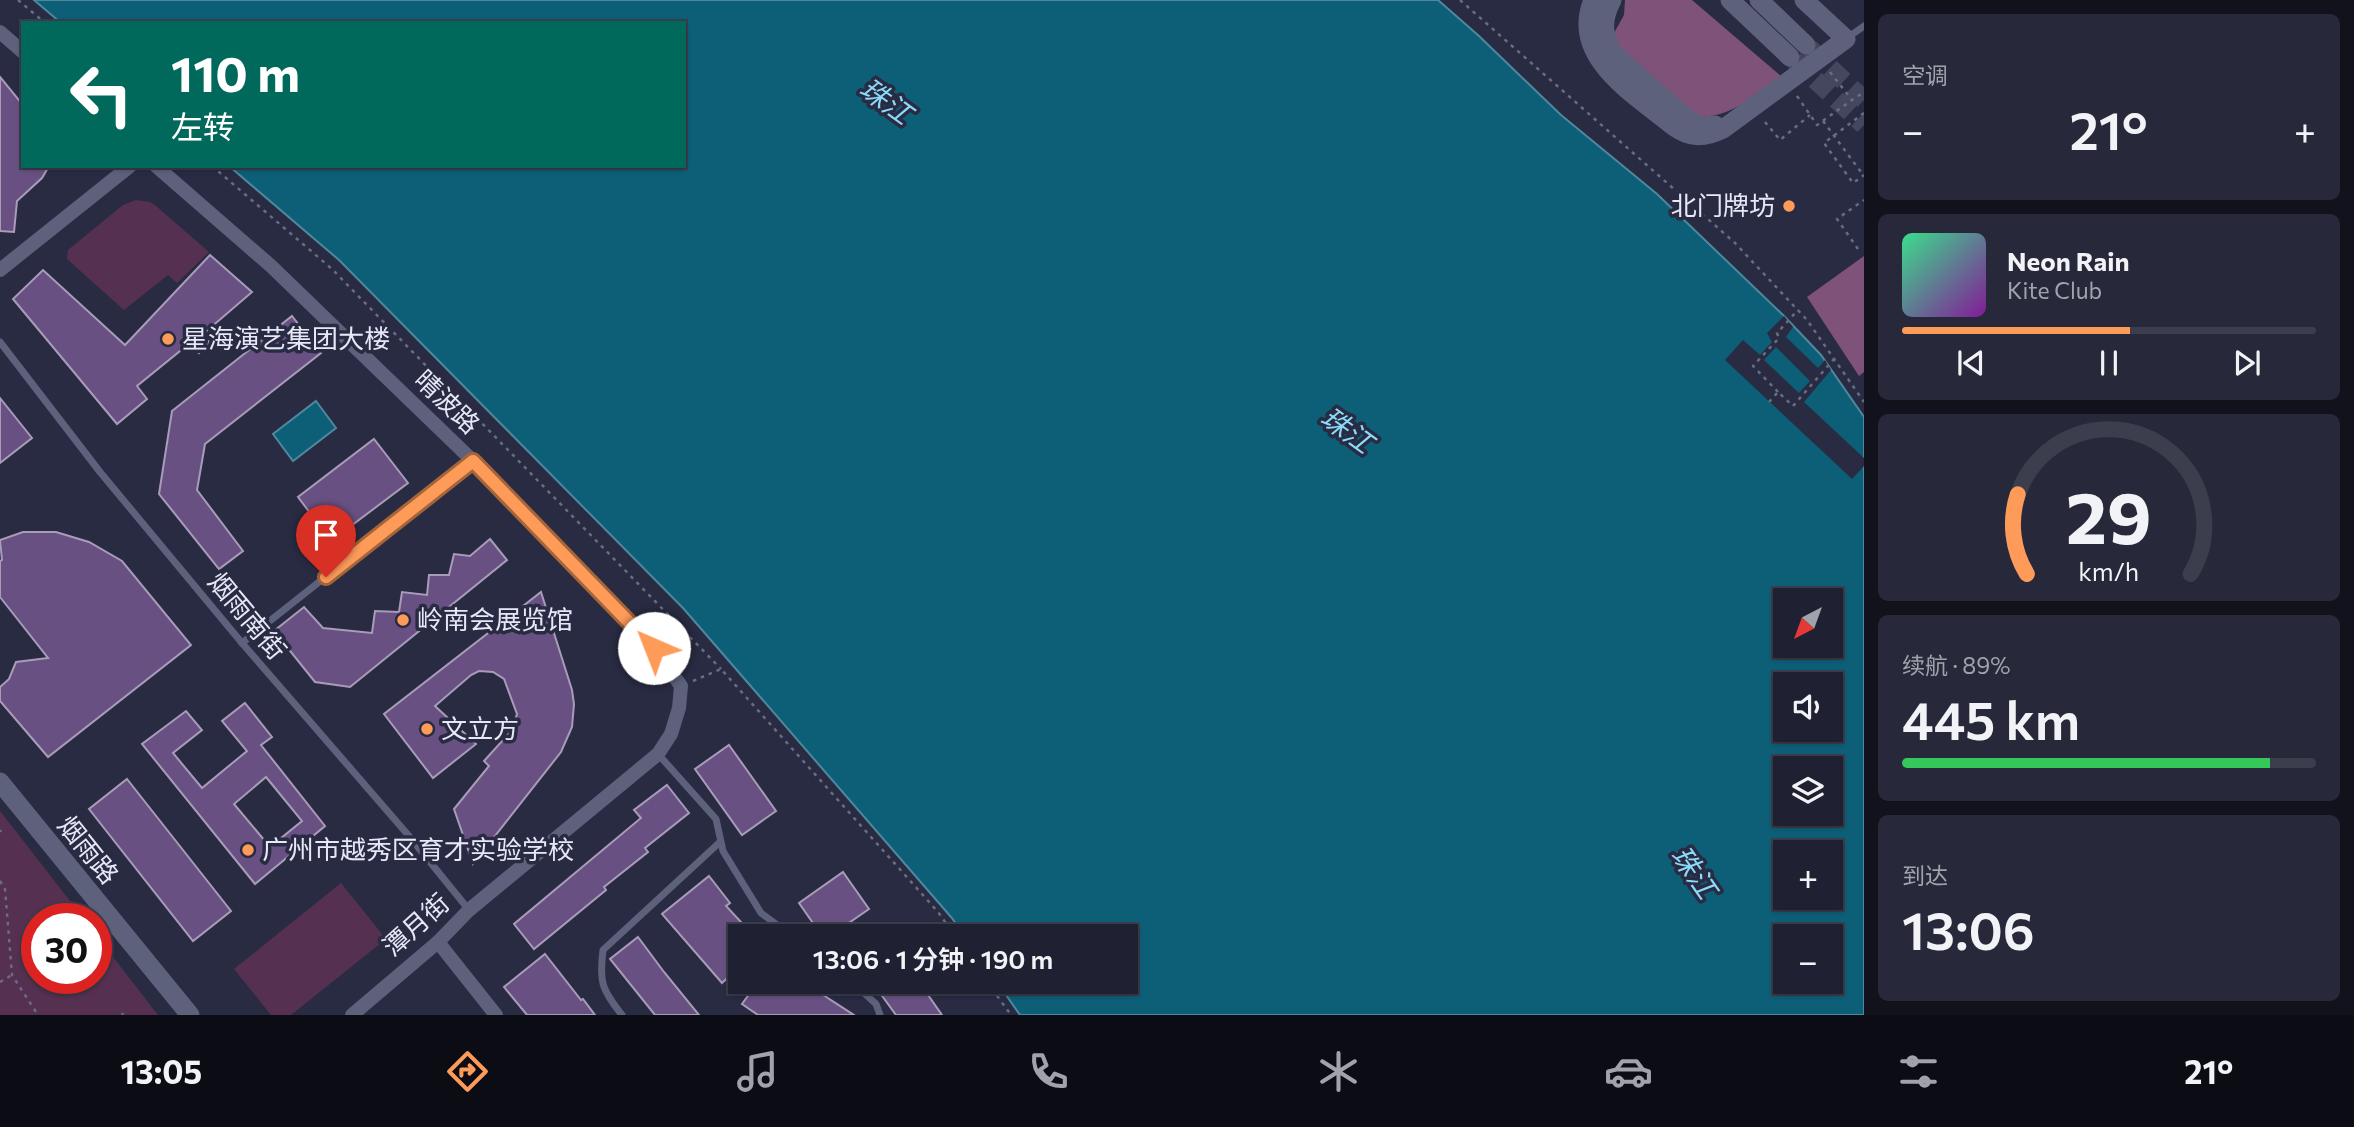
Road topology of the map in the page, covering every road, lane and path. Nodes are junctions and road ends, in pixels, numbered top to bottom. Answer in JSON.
{"nodes":[{"id":1,"x":18,"y":0,"type":"edge"},
{"id":2,"x":1460,"y":0,"type":"edge"},
{"id":3,"x":1593,"y":0,"type":"edge"},
{"id":4,"x":1612,"y":0,"type":"edge"},
{"id":5,"x":1730,"y":0,"type":"edge"},
{"id":6,"x":1759,"y":0,"type":"edge"},
{"id":7,"x":1804,"y":0,"type":"edge"},
{"id":8,"x":43,"y":21,"type":"edge"},
{"id":9,"x":1864,"y":26,"type":"edge"},
{"id":10,"x":0,"y":32,"type":"edge"},
{"id":11,"x":1846,"y":39,"type":"junction"},
{"id":12,"x":21,"y":50,"type":"edge"},
{"id":13,"x":1827,"y":68,"type":"dead end"},
{"id":14,"x":1864,"y":92,"type":"edge"},
{"id":15,"x":1795,"y":93,"type":"dead end"},
{"id":16,"x":1852,"y":100,"type":"junction"},
{"id":17,"x":1864,"y":113,"type":"edge"},
{"id":18,"x":1754,"y":116,"type":"junction"},
{"id":19,"x":1810,"y":116,"type":"junction"},
{"id":20,"x":1823,"y":121,"type":"junction"},
{"id":21,"x":1834,"y":136,"type":"junction"},
{"id":22,"x":128,"y":168,"type":"edge"},
{"id":23,"x":158,"y":168,"type":"edge"},
{"id":24,"x":214,"y":168,"type":"edge"},
{"id":25,"x":1864,"y":176,"type":"edge"},
{"id":26,"x":1864,"y":200,"type":"edge"},
{"id":27,"x":1858,"y":249,"type":"dead end"},
{"id":28,"x":0,"y":270,"type":"edge"},
{"id":29,"x":1798,"y":310,"type":"junction"},
{"id":30,"x":0,"y":342,"type":"edge"},
{"id":31,"x":1835,"y":359,"type":"junction"},
{"id":32,"x":1778,"y":392,"type":"junction"},
{"id":33,"x":1769,"y":401,"type":"dead end"},
{"id":34,"x":1864,"y":402,"type":"edge"},
{"id":35,"x":473,"y":461,"type":"junction"},
{"id":36,"x":242,"y":643,"type":"junction"},
{"id":37,"x":721,"y":669,"type":"junction"},
{"id":38,"x":681,"y":686,"type":"junction"},
{"id":39,"x":658,"y":754,"type":"junction"},
{"id":40,"x":0,"y":782,"type":"edge"},
{"id":41,"x":720,"y":842,"type":"junction"},
{"id":42,"x":0,"y":881,"type":"edge"},
{"id":43,"x":469,"y":910,"type":"junction"},
{"id":44,"x":776,"y":924,"type":"edge"},
{"id":45,"x":946,"y":924,"type":"edge"},
{"id":46,"x":438,"y":942,"type":"junction"},
{"id":47,"x":12,"y":975,"type":"junction"},
{"id":48,"x":0,"y":982,"type":"edge"},
{"id":49,"x":865,"y":994,"type":"edge"},
{"id":50,"x":996,"y":994,"type":"edge"},
{"id":51,"x":38,"y":1015,"type":"edge"},
{"id":52,"x":190,"y":1015,"type":"edge"},
{"id":53,"x":352,"y":1015,"type":"edge"},
{"id":54,"x":496,"y":1015,"type":"edge"},
{"id":55,"x":622,"y":1015,"type":"edge"},
{"id":56,"x":880,"y":1015,"type":"edge"},
{"id":57,"x":1011,"y":1015,"type":"edge"}],
"edges":[{"from":1,"to":8,"type":"path"},
{"from":2,"to":29,"type":"path"},
{"from":3,"to":18,"type":"main road"},
{"from":4,"to":18,"type":"main road"},
{"from":5,"to":6,"type":"main road"},
{"from":7,"to":11,"type":"main road"},
{"from":9,"to":11,"type":"lane"},
{"from":10,"to":12,"type":"street"},
{"from":11,"to":18,"type":"main road"},
{"from":13,"to":16,"type":"path"},
{"from":14,"to":16,"type":"path"},
{"from":15,"to":19,"type":"path"},
{"from":16,"to":20,"type":"path"},
{"from":17,"to":21,"type":"path"},
{"from":18,"to":19,"type":"path"},
{"from":19,"to":20,"type":"path"},
{"from":20,"to":21,"type":"path"},
{"from":21,"to":25,"type":"path"},
{"from":21,"to":25,"type":"path"},
{"from":22,"to":28,"type":"street"},
{"from":23,"to":35,"type":"street","name":"晴波路"},
{"from":24,"to":37,"type":"path"},
{"from":26,"to":27,"type":"path"},
{"from":29,"to":31,"type":"path"},
{"from":29,"to":32,"type":"path"},
{"from":30,"to":36,"type":"lane","name":"烟雨南街"},
{"from":31,"to":32,"type":"path"},
{"from":31,"to":34,"type":"path"},
{"from":32,"to":33,"type":"path"},
{"from":35,"to":36,"type":"lane"},
{"from":35,"to":38,"type":"street","name":"晴波路"},
{"from":36,"to":43,"type":"lane","name":"烟雨南街"},
{"from":37,"to":38,"type":"path"},
{"from":37,"to":45,"type":"path"},
{"from":38,"to":39,"type":"street","name":"潭月街"},
{"from":39,"to":41,"type":"lane"},
{"from":39,"to":43,"type":"street","name":"潭月街"},
{"from":40,"to":52,"type":"main road","name":"烟雨路"},
{"from":41,"to":44,"type":"lane"},
{"from":41,"to":55,"type":"lane"},
{"from":42,"to":47,"type":"path"},
{"from":43,"to":46,"type":"street","name":"潭月街"},
{"from":46,"to":53,"type":"street","name":"潭月街"},
{"from":46,"to":54,"type":"street"},
{"from":47,"to":48,"type":"path"},
{"from":47,"to":51,"type":"path"},
{"from":49,"to":56,"type":"lane"},
{"from":50,"to":57,"type":"path"}]}
